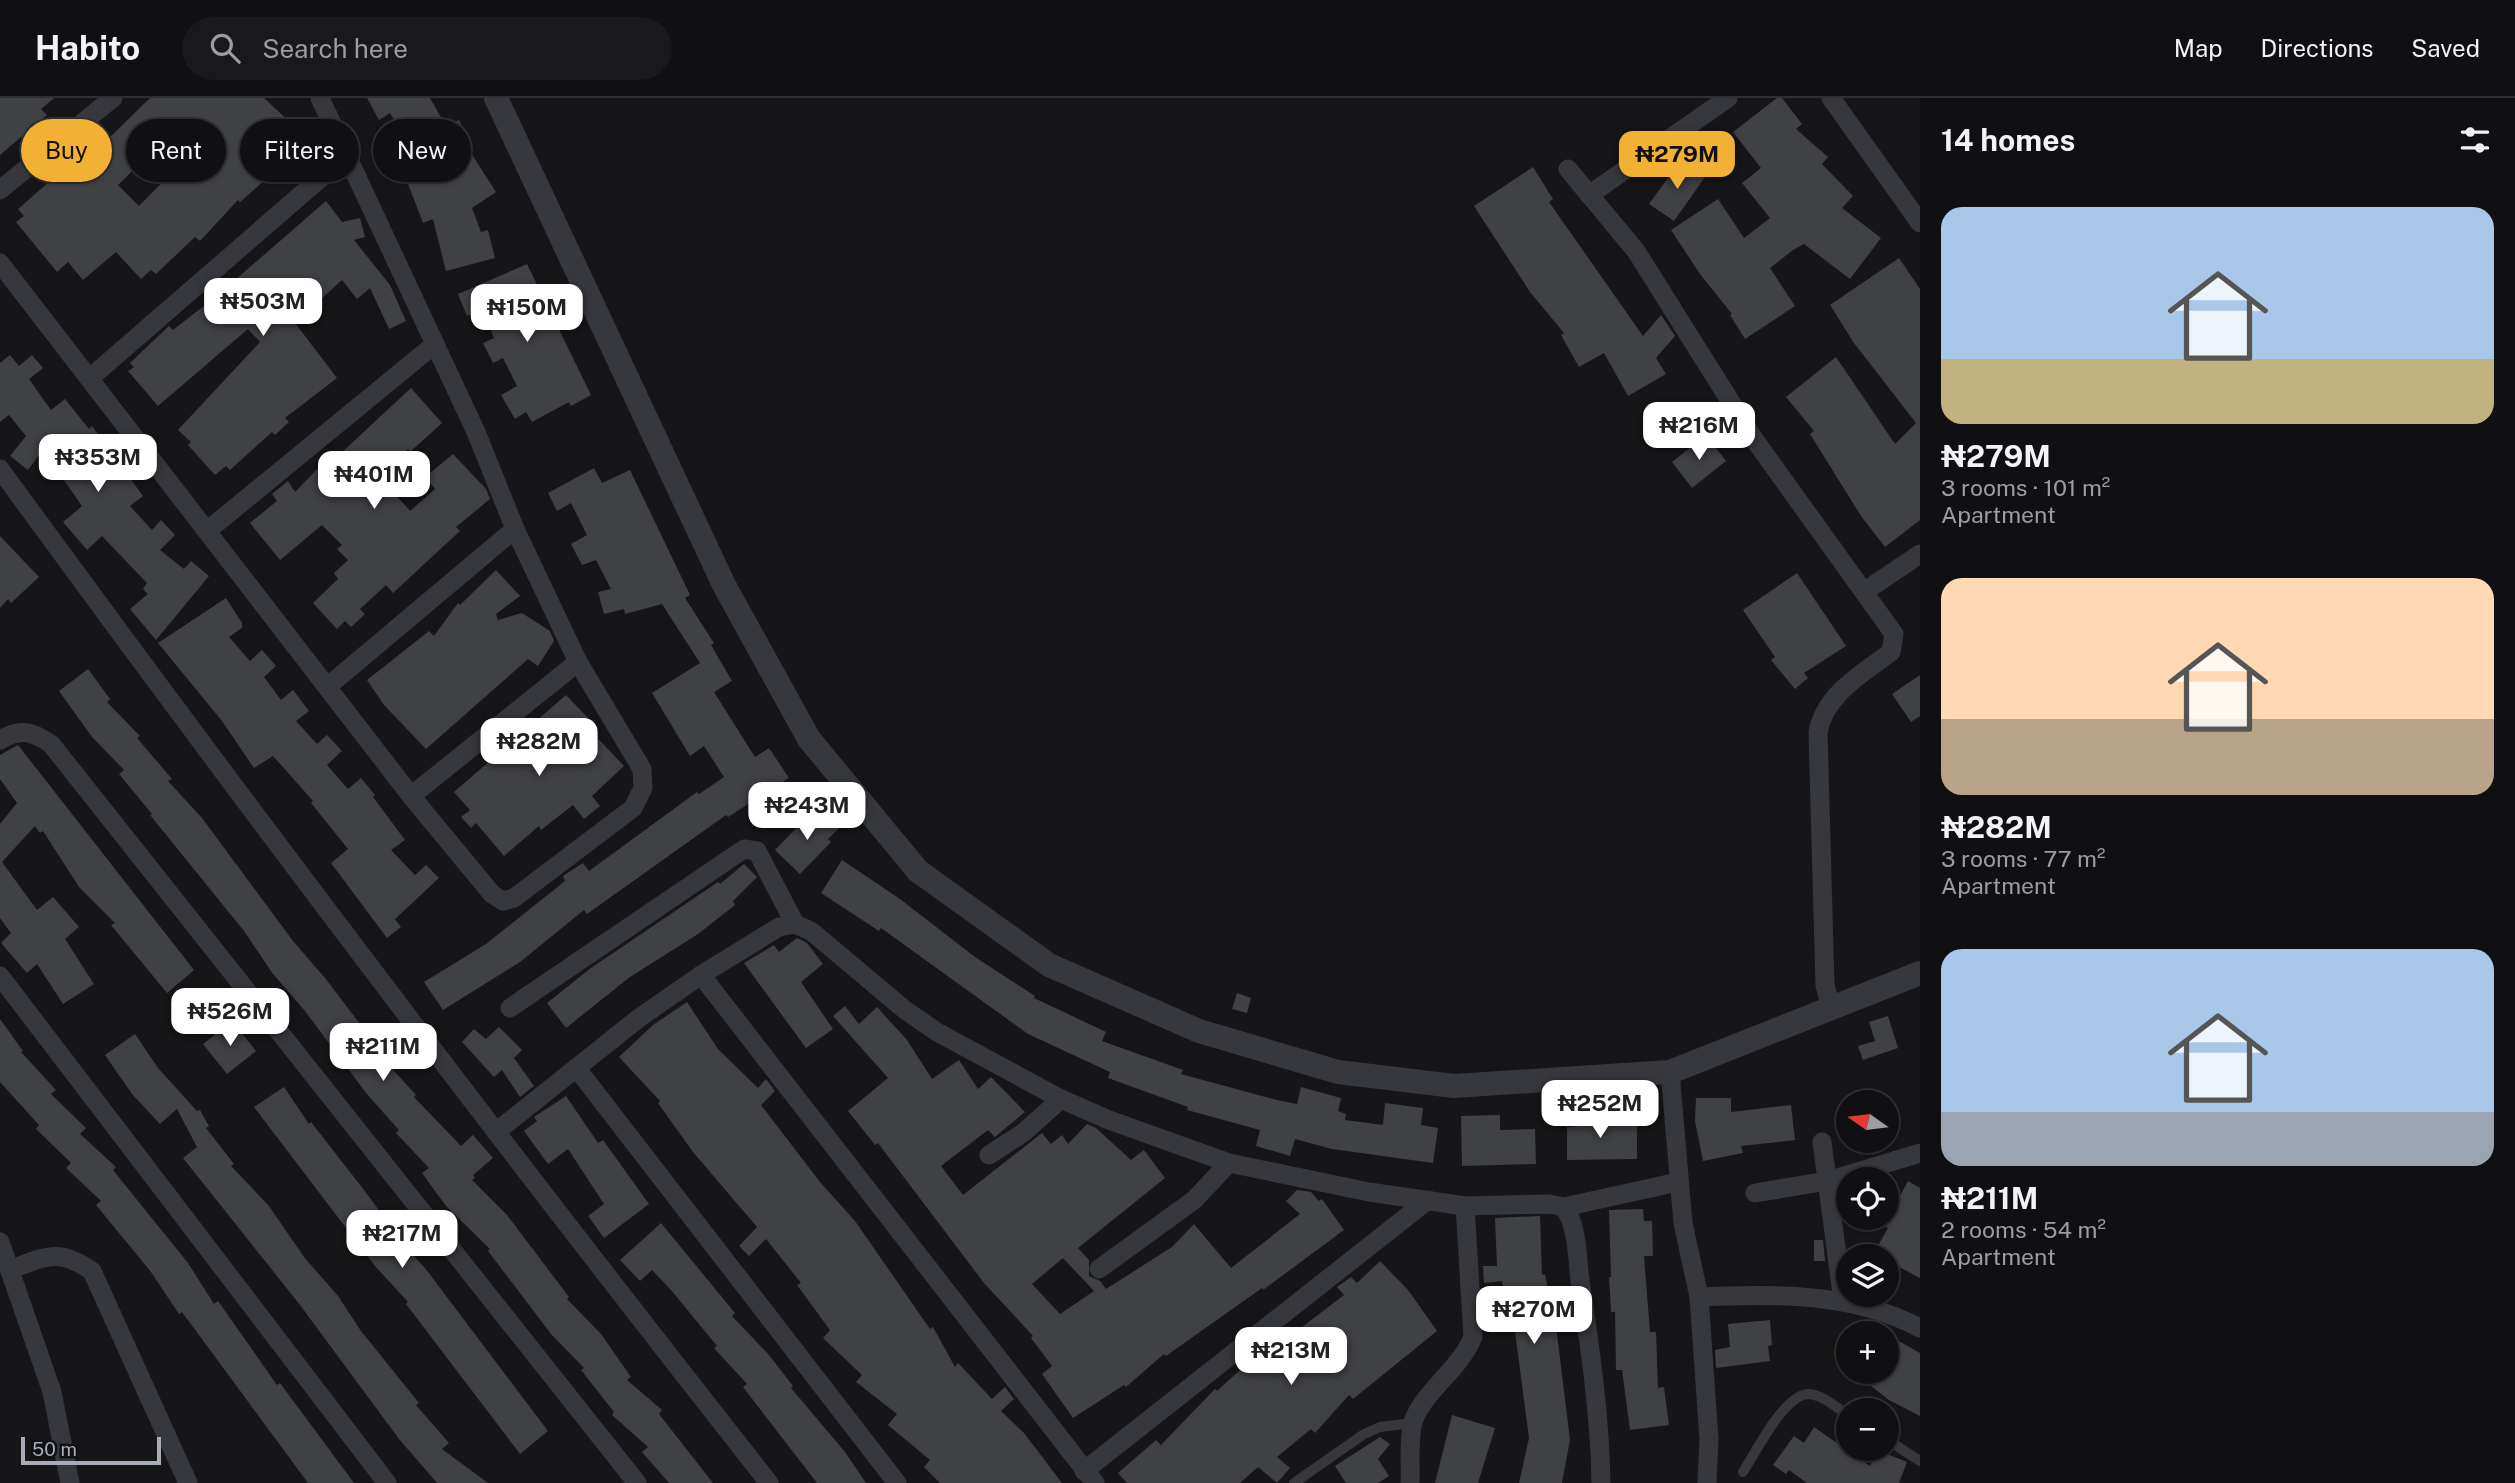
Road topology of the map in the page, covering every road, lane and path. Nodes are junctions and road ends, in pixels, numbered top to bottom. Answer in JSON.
{"nodes":[{"id":1,"x":113,"y":98,"type":"edge"},
{"id":2,"x":320,"y":98,"type":"edge"},
{"id":3,"x":496,"y":98,"type":"edge"},
{"id":4,"x":1728,"y":98,"type":"edge"},
{"id":5,"x":1831,"y":98,"type":"edge"},
{"id":6,"x":330,"y":119,"type":"edge"},
{"id":7,"x":1568,"y":169,"type":"dead end"},
{"id":8,"x":359,"y":181,"type":"edge"},
{"id":9,"x":316,"y":182,"type":"edge"},
{"id":10,"x":0,"y":190,"type":"edge"},
{"id":11,"x":1589,"y":195,"type":"junction"},
{"id":12,"x":1920,"y":223,"type":"edge"},
{"id":13,"x":0,"y":263,"type":"edge"},
{"id":14,"x":435,"y":344,"type":"junction"},
{"id":15,"x":90,"y":378,"type":"junction"},
{"id":16,"x":0,"y":469,"type":"edge"},
{"id":17,"x":515,"y":529,"type":"junction"},
{"id":18,"x":207,"y":531,"type":"junction"},
{"id":19,"x":1920,"y":554,"type":"edge"},
{"id":20,"x":1864,"y":591,"type":"junction"},
{"id":21,"x":578,"y":662,"type":"junction"},
{"id":22,"x":327,"y":687,"type":"junction"},
{"id":23,"x":0,"y":740,"type":"edge"},
{"id":24,"x":411,"y":796,"type":"junction"},
{"id":25,"x":795,"y":924,"type":"junction"},
{"id":26,"x":1920,"y":973,"type":"edge"},
{"id":27,"x":701,"y":975,"type":"junction"},
{"id":28,"x":0,"y":976,"type":"edge"},
{"id":29,"x":510,"y":1008,"type":"dead end"},
{"id":30,"x":1831,"y":1008,"type":"junction"},
{"id":31,"x":578,"y":1070,"type":"junction"},
{"id":32,"x":1670,"y":1072,"type":"junction"},
{"id":33,"x":1061,"y":1098,"type":"junction"},
{"id":34,"x":496,"y":1132,"type":"junction"},
{"id":35,"x":1822,"y":1142,"type":"dead end"},
{"id":36,"x":1920,"y":1153,"type":"edge"},
{"id":37,"x":989,"y":1155,"type":"dead end"},
{"id":38,"x":1229,"y":1163,"type":"junction"},
{"id":39,"x":1827,"y":1181,"type":"junction"},
{"id":40,"x":1678,"y":1182,"type":"junction"},
{"id":41,"x":1755,"y":1193,"type":"dead end"},
{"id":42,"x":1428,"y":1200,"type":"junction"},
{"id":43,"x":1465,"y":1206,"type":"junction"},
{"id":44,"x":1564,"y":1208,"type":"junction"},
{"id":45,"x":0,"y":1242,"type":"edge"},
{"id":46,"x":1836,"y":1248,"type":"edge"},
{"id":47,"x":12,"y":1269,"type":"junction"},
{"id":48,"x":1099,"y":1269,"type":"dead end"},
{"id":49,"x":1699,"y":1297,"type":"junction"},
{"id":50,"x":1836,"y":1300,"type":"edge"},
{"id":51,"x":1871,"y":1307,"type":"edge"},
{"id":52,"x":1920,"y":1328,"type":"edge"},
{"id":53,"x":1836,"y":1407,"type":"edge"},
{"id":54,"x":1413,"y":1423,"type":"junction"},
{"id":55,"x":1899,"y":1447,"type":"edge"},
{"id":56,"x":1920,"y":1461,"type":"edge"},
{"id":57,"x":1743,"y":1472,"type":"dead end"},
{"id":58,"x":1090,"y":1477,"type":"edge"},
{"id":59,"x":70,"y":1483,"type":"edge"},
{"id":60,"x":188,"y":1483,"type":"edge"},
{"id":61,"x":387,"y":1483,"type":"edge"},
{"id":62,"x":637,"y":1483,"type":"edge"},
{"id":63,"x":769,"y":1483,"type":"edge"},
{"id":64,"x":897,"y":1483,"type":"edge"},
{"id":65,"x":1294,"y":1483,"type":"edge"},
{"id":66,"x":1410,"y":1483,"type":"edge"},
{"id":67,"x":1601,"y":1483,"type":"edge"},
{"id":68,"x":1707,"y":1483,"type":"edge"}],
"edges":[{"from":1,"to":10,"type":"street"},
{"from":2,"to":6,"type":"street"},
{"from":3,"to":32,"type":"street"},
{"from":4,"to":11,"type":"street"},
{"from":5,"to":12,"type":"street"},
{"from":7,"to":11,"type":"street"},
{"from":8,"to":14,"type":"street"},
{"from":9,"to":15,"type":"street"},
{"from":11,"to":20,"type":"street"},
{"from":13,"to":15,"type":"street"},
{"from":14,"to":17,"type":"street"},
{"from":14,"to":18,"type":"street"},
{"from":15,"to":18,"type":"street"},
{"from":16,"to":34,"type":"street"},
{"from":17,"to":21,"type":"street"},
{"from":17,"to":22,"type":"street"},
{"from":18,"to":22,"type":"street"},
{"from":19,"to":20,"type":"street"},
{"from":20,"to":30,"type":"street"},
{"from":21,"to":24,"type":"street"},
{"from":21,"to":24,"type":"street"},
{"from":22,"to":24,"type":"street"},
{"from":23,"to":62,"type":"street"},
{"from":25,"to":27,"type":"street"},
{"from":25,"to":29,"type":"street"},
{"from":25,"to":33,"type":"street"},
{"from":26,"to":30,"type":"street"},
{"from":27,"to":31,"type":"street"},
{"from":27,"to":58,"type":"street"},
{"from":28,"to":61,"type":"street"},
{"from":30,"to":32,"type":"street"},
{"from":31,"to":34,"type":"street"},
{"from":31,"to":64,"type":"street"},
{"from":32,"to":40,"type":"street"},
{"from":33,"to":37,"type":"street"},
{"from":33,"to":38,"type":"street"},
{"from":34,"to":63,"type":"street"},
{"from":35,"to":39,"type":"street"},
{"from":36,"to":39,"type":"street"},
{"from":38,"to":42,"type":"street"},
{"from":38,"to":48,"type":"street"},
{"from":39,"to":41,"type":"street"},
{"from":39,"to":46,"type":"street"},
{"from":40,"to":44,"type":"street"},
{"from":40,"to":49,"type":"street"},
{"from":42,"to":43,"type":"street"},
{"from":42,"to":58,"type":"street"},
{"from":43,"to":44,"type":"street"},
{"from":43,"to":54,"type":"street"},
{"from":44,"to":67,"type":"street"},
{"from":45,"to":47,"type":"street"},
{"from":47,"to":59,"type":"street"},
{"from":47,"to":60,"type":"street"},
{"from":49,"to":50,"type":"street"},
{"from":49,"to":68,"type":"street"},
{"from":51,"to":52,"type":"street"},
{"from":53,"to":57,"type":"lane"},
{"from":54,"to":65,"type":"lane"},
{"from":54,"to":66,"type":"street"},
{"from":55,"to":56,"type":"lane"}]}
